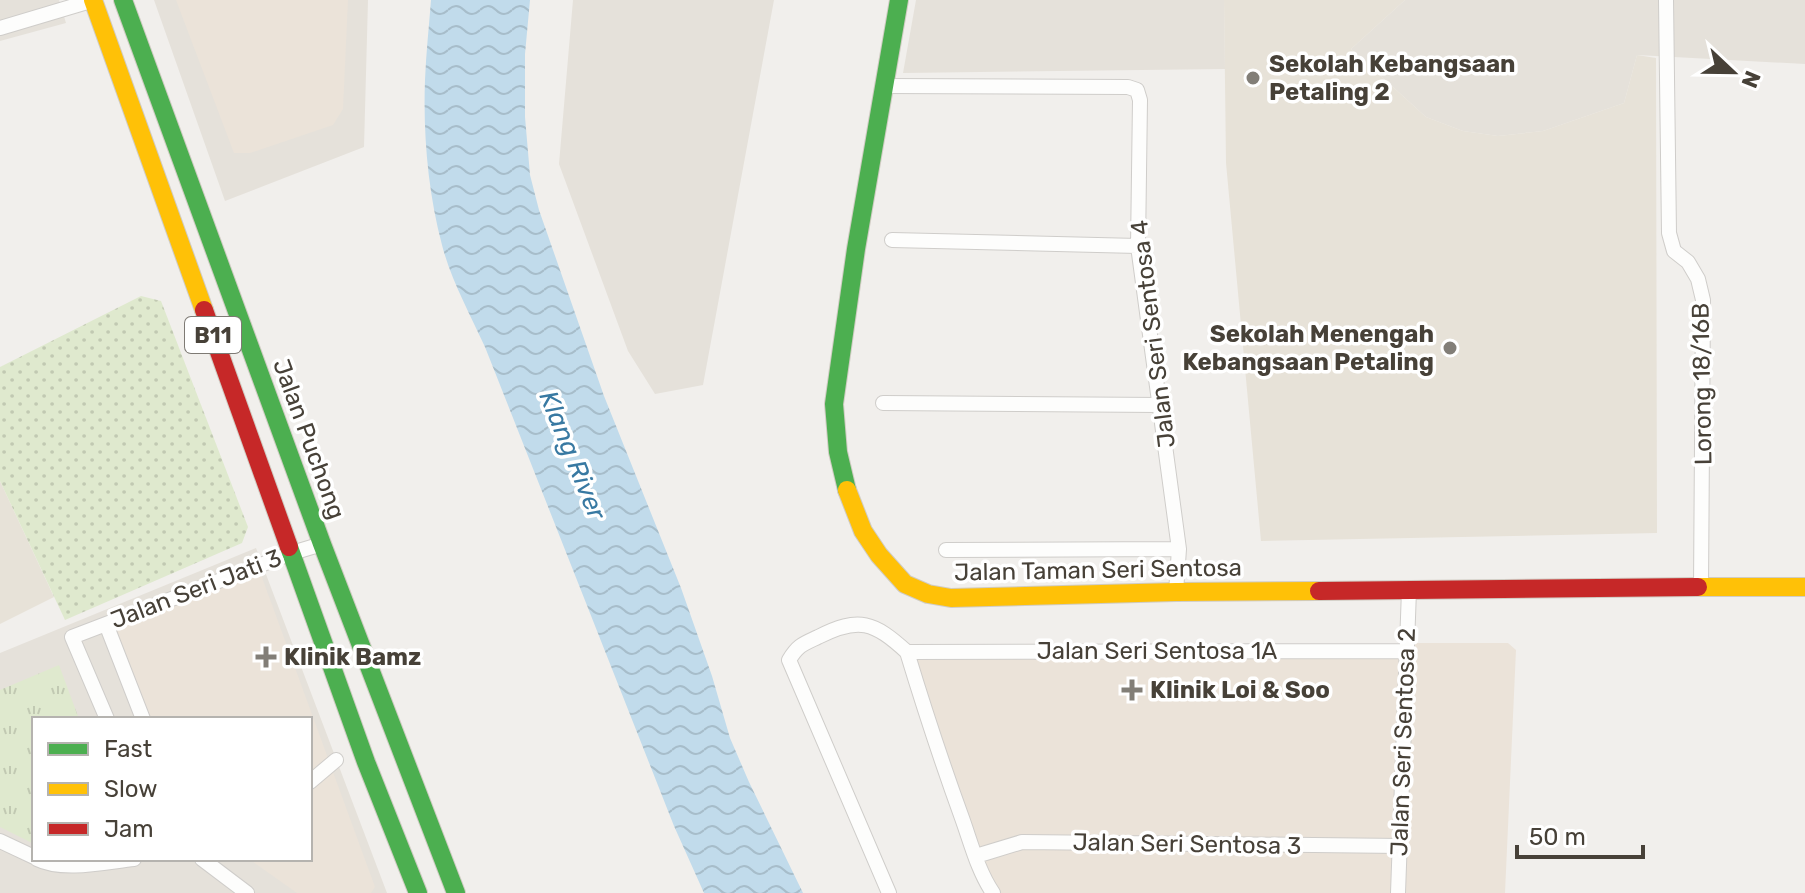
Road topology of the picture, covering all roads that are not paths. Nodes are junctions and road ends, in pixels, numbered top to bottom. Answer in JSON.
{"nodes":[{"id":1,"x":94,"y":0,"type":"edge"},
{"id":2,"x":123,"y":0,"type":"edge"},
{"id":3,"x":899,"y":0,"type":"edge"},
{"id":4,"x":1666,"y":0,"type":"edge"},
{"id":5,"x":0,"y":28,"type":"edge"},
{"id":6,"x":883,"y":86,"type":"junction"},
{"id":7,"x":892,"y":240,"type":"dead end"},
{"id":8,"x":1138,"y":246,"type":"junction"},
{"id":9,"x":883,"y":403,"type":"dead end"},
{"id":10,"x":1160,"y":405,"type":"junction"},
{"id":11,"x":322,"y":544,"type":"junction"},
{"id":12,"x":1179,"y":549,"type":"junction"},
{"id":13,"x":946,"y":550,"type":"dead end"},
{"id":14,"x":292,"y":553,"type":"junction"},
{"id":15,"x":1701,"y":587,"type":"junction"},
{"id":16,"x":1805,"y":587,"type":"edge"},
{"id":17,"x":1409,"y":590,"type":"junction"},
{"id":18,"x":1176,"y":592,"type":"junction"},
{"id":19,"x":106,"y":624,"type":"junction"},
{"id":20,"x":1407,"y":651,"type":"junction"},
{"id":21,"x":907,"y":652,"type":"junction"},
{"id":22,"x":106,"y":717,"type":"edge"},
{"id":23,"x":142,"y":717,"type":"edge"},
{"id":24,"x":336,"y":760,"type":"dead end"},
{"id":25,"x":312,"y":780,"type":"edge"},
{"id":26,"x":0,"y":841,"type":"edge"},
{"id":27,"x":1401,"y":846,"type":"junction"},
{"id":28,"x":32,"y":856,"type":"edge"},
{"id":29,"x":976,"y":856,"type":"junction"},
{"id":30,"x":42,"y":861,"type":"edge"},
{"id":31,"x":113,"y":861,"type":"edge"},
{"id":32,"x":205,"y":861,"type":"edge"},
{"id":33,"x":247,"y":893,"type":"edge"},
{"id":34,"x":418,"y":893,"type":"edge"},
{"id":35,"x":456,"y":893,"type":"edge"},
{"id":36,"x":889,"y":893,"type":"edge"},
{"id":37,"x":993,"y":893,"type":"edge"},
{"id":38,"x":1398,"y":893,"type":"edge"}],
"edges":[{"from":1,"to":5,"type":"street"},
{"from":1,"to":14,"type":"main road","number":"B11"},
{"from":2,"to":11,"type":"main road","name":"Jalan Puchong","number":"B11"},
{"from":3,"to":6,"type":"main road","name":"Jalan Taman Seri Sentosa"},
{"from":4,"to":15,"type":"street","name":"Lorong 18/16B"},
{"from":6,"to":8,"type":"street","name":"Jalan Seri Sentosa 4"},
{"from":6,"to":18,"type":"main road","name":"Jalan Taman Seri Sentosa"},
{"from":7,"to":8,"type":"street"},
{"from":8,"to":10,"type":"street","name":"Jalan Seri Sentosa 4"},
{"from":9,"to":10,"type":"street"},
{"from":10,"to":12,"type":"street","name":"Jalan Seri Sentosa 4"},
{"from":11,"to":14,"type":"street","name":"Jalan Seri Jati 3"},
{"from":11,"to":35,"type":"main road","name":"Jalan Puchong","number":"B11"},
{"from":12,"to":13,"type":"street"},
{"from":12,"to":18,"type":"street","name":"Jalan Seri Sentosa 4"},
{"from":14,"to":19,"type":"street","name":"Jalan Seri Jati 3"},
{"from":14,"to":34,"type":"main road","number":"B11"},
{"from":15,"to":16,"type":"main road","name":"Jalan Taman Seri Sentosa"},
{"from":15,"to":17,"type":"main road","name":"Jalan Taman Seri Sentosa"},
{"from":17,"to":18,"type":"main road","name":"Jalan Taman Seri Sentosa"},
{"from":17,"to":20,"type":"street","name":"Jalan Seri Sentosa 2"},
{"from":19,"to":22,"type":"street","name":"Jalan Seri Jati 3"},
{"from":19,"to":23,"type":"street"},
{"from":20,"to":21,"type":"street","name":"Jalan Seri Sentosa 1A"},
{"from":20,"to":27,"type":"street","name":"Jalan Seri Sentosa 2"},
{"from":21,"to":29,"type":"street"},
{"from":21,"to":36,"type":"street"},
{"from":24,"to":25,"type":"street"},
{"from":26,"to":28,"type":"street"},
{"from":27,"to":29,"type":"street","name":"Jalan Seri Sentosa 3"},
{"from":27,"to":38,"type":"street","name":"Jalan Seri Sentosa 2"},
{"from":29,"to":37,"type":"street"},
{"from":30,"to":31,"type":"street"},
{"from":32,"to":33,"type":"street"}]}
